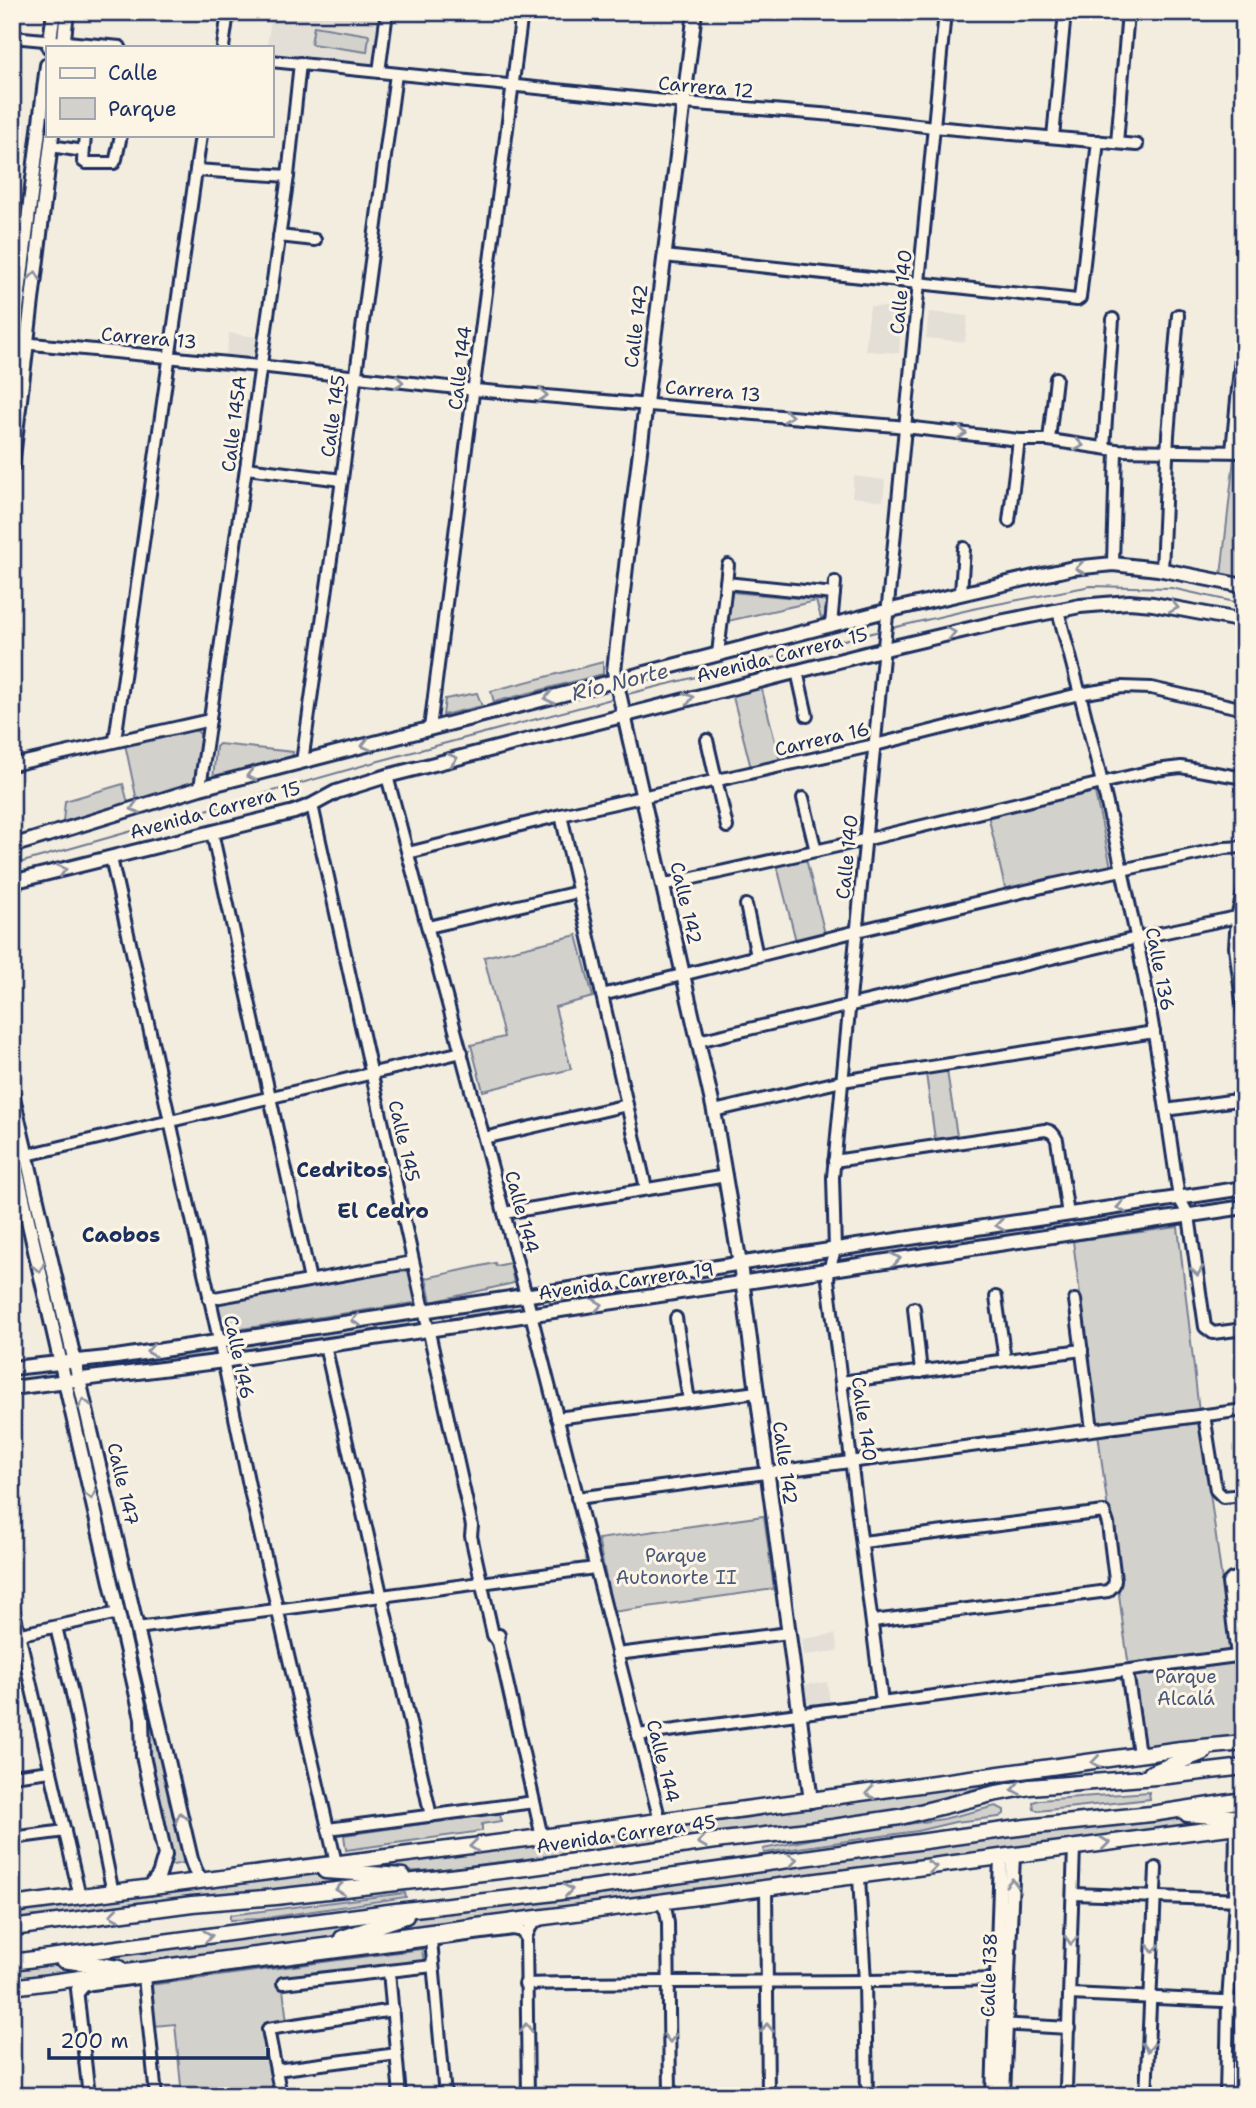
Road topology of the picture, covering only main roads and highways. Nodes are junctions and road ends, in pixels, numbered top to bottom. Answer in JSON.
{"nodes":[{"id":1,"x":54,"y":12,"type":"edge"},
{"id":2,"x":67,"y":12,"type":"edge"},
{"id":3,"x":695,"y":12,"type":"edge"},
{"id":4,"x":57,"y":44,"type":"edge"},
{"id":5,"x":46,"y":74,"type":"edge"},
{"id":6,"x":51,"y":141,"type":"edge"},
{"id":7,"x":16,"y":345,"type":"edge"},
{"id":8,"x":12,"y":466,"type":"edge"},
{"id":9,"x":1244,"y":586,"type":"edge"},
{"id":10,"x":1244,"y":621,"type":"edge"},
{"id":11,"x":616,"y":683,"type":"junction"},
{"id":12,"x":622,"y":713,"type":"junction"},
{"id":13,"x":12,"y":846,"type":"edge"},
{"id":14,"x":12,"y":882,"type":"edge"},
{"id":15,"x":12,"y":1093,"type":"edge"},
{"id":16,"x":16,"y":1155,"type":"edge"},
{"id":17,"x":1244,"y":1188,"type":"edge"},
{"id":18,"x":1244,"y":1207,"type":"edge"},
{"id":19,"x":740,"y":1265,"type":"junction"},
{"id":20,"x":742,"y":1283,"type":"junction"},
{"id":21,"x":67,"y":1362,"type":"junction"},
{"id":22,"x":12,"y":1368,"type":"edge"},
{"id":23,"x":71,"y":1380,"type":"junction"},
{"id":24,"x":12,"y":1388,"type":"edge"},
{"id":25,"x":98,"y":1464,"type":"junction"},
{"id":26,"x":85,"y":1466,"type":"junction"},
{"id":27,"x":1244,"y":1743,"type":"edge"},
{"id":28,"x":1225,"y":1745,"type":"junction"},
{"id":29,"x":1244,"y":1768,"type":"edge"},
{"id":30,"x":1133,"y":1779,"type":"junction"},
{"id":31,"x":1244,"y":1800,"type":"edge"},
{"id":32,"x":811,"y":1801,"type":"junction"},
{"id":33,"x":1151,"y":1814,"type":"junction"},
{"id":34,"x":1241,"y":1823,"type":"edge"},
{"id":35,"x":1007,"y":1856,"type":"junction"},
{"id":36,"x":284,"y":1870,"type":"junction"},
{"id":37,"x":432,"y":1878,"type":"junction"},
{"id":38,"x":201,"y":1881,"type":"junction"},
{"id":39,"x":149,"y":1888,"type":"junction"},
{"id":40,"x":12,"y":1905,"type":"edge"},
{"id":41,"x":434,"y":1906,"type":"junction"},
{"id":42,"x":12,"y":1928,"type":"edge"},
{"id":43,"x":314,"y":1947,"type":"junction"},
{"id":44,"x":43,"y":1958,"type":"junction"},
{"id":45,"x":12,"y":1962,"type":"edge"},
{"id":46,"x":144,"y":1974,"type":"junction"},
{"id":47,"x":12,"y":1987,"type":"edge"},
{"id":48,"x":1001,"y":2024,"type":"junction"},
{"id":49,"x":993,"y":2096,"type":"edge"},
{"id":50,"x":1003,"y":2096,"type":"edge"}],
"edges":[{"from":1,"to":4,"type":"main road"},
{"from":2,"to":4,"type":"main road"},
{"from":3,"to":11,"type":"main road","name":"Calle 142"},
{"from":5,"to":7,"type":"main road"},
{"from":7,"to":6,"type":"main road","one_way":true},
{"from":7,"to":8,"type":"main road"},
{"from":9,"to":11,"type":"main road","name":"Avenida Carrera 15","one_way":true},
{"from":12,"to":10,"type":"main road","name":"Avenida Carrera 15","one_way":true},
{"from":11,"to":12,"type":"main road","name":"Calle 142"},
{"from":11,"to":13,"type":"main road","name":"Avenida Carrera 15","one_way":true},
{"from":14,"to":12,"type":"main road","name":"Avenida Carrera 15","one_way":true},
{"from":12,"to":19,"type":"main road","name":"Calle 142"},
{"from":15,"to":16,"type":"main road","name":"Calle 147"},
{"from":16,"to":21,"type":"main road","name":"Calle 147"},
{"from":17,"to":19,"type":"main road","name":"Avenida Carrera 19","one_way":true},
{"from":20,"to":18,"type":"main road","name":"Avenida Carrera 19","one_way":true},
{"from":19,"to":20,"type":"main road","name":"Calle 142"},
{"from":19,"to":21,"type":"main road","name":"Avenida Carrera 19","one_way":true},
{"from":23,"to":20,"type":"main road","name":"Avenida Carrera 19","one_way":true},
{"from":20,"to":32,"type":"main road","name":"Calle 142"},
{"from":21,"to":22,"type":"main road","name":"Avenida Carrera 19"},
{"from":21,"to":23,"type":"main road","name":"Calle 147"},
{"from":23,"to":24,"type":"main road","name":"Avenida Carrera 19"},
{"from":25,"to":23,"type":"main road","name":"Calle 147","one_way":true},
{"from":23,"to":26,"type":"main road","name":"Calle 147"},
{"from":25,"to":26,"type":"main road"},
{"from":38,"to":25,"type":"main road","name":"Calle 147","one_way":true},
{"from":26,"to":39,"type":"main road","name":"Calle 147","one_way":true},
{"from":27,"to":28,"type":"highway","name":"Avenida Carrera 45"},
{"from":28,"to":30,"type":"highway"},
{"from":28,"to":32,"type":"highway","name":"Avenida Carrera 45","one_way":true},
{"from":29,"to":30,"type":"highway","name":"Avenida Carrera 45"},
{"from":30,"to":37,"type":"highway","name":"Avenida Carrera 45","one_way":true},
{"from":31,"to":33,"type":"highway"},
{"from":32,"to":36,"type":"highway","name":"Avenida Carrera 45","one_way":true},
{"from":33,"to":34,"type":"highway"},
{"from":41,"to":33,"type":"highway","one_way":true},
{"from":35,"to":34,"type":"highway","one_way":true},
{"from":43,"to":35,"type":"highway","one_way":true},
{"from":48,"to":35,"type":"main road","name":"Calle 138","one_way":true},
{"from":35,"to":48,"type":"main road","name":"Calle 138"},
{"from":36,"to":37,"type":"highway"},
{"from":36,"to":38,"type":"highway","name":"Avenida Carrera 45"},
{"from":37,"to":42,"type":"highway","name":"Avenida Carrera 45","one_way":true},
{"from":38,"to":39,"type":"highway","name":"Avenida Carrera 45"},
{"from":39,"to":40,"type":"highway","name":"Avenida Carrera 45"},
{"from":41,"to":43,"type":"highway"},
{"from":44,"to":41,"type":"highway","one_way":true},
{"from":43,"to":46,"type":"highway"},
{"from":44,"to":45,"type":"highway"},
{"from":44,"to":46,"type":"highway"},
{"from":46,"to":47,"type":"highway"},
{"from":48,"to":49,"type":"main road","name":"Calle 138"},
{"from":48,"to":50,"type":"main road","name":"Calle 138"}]}
